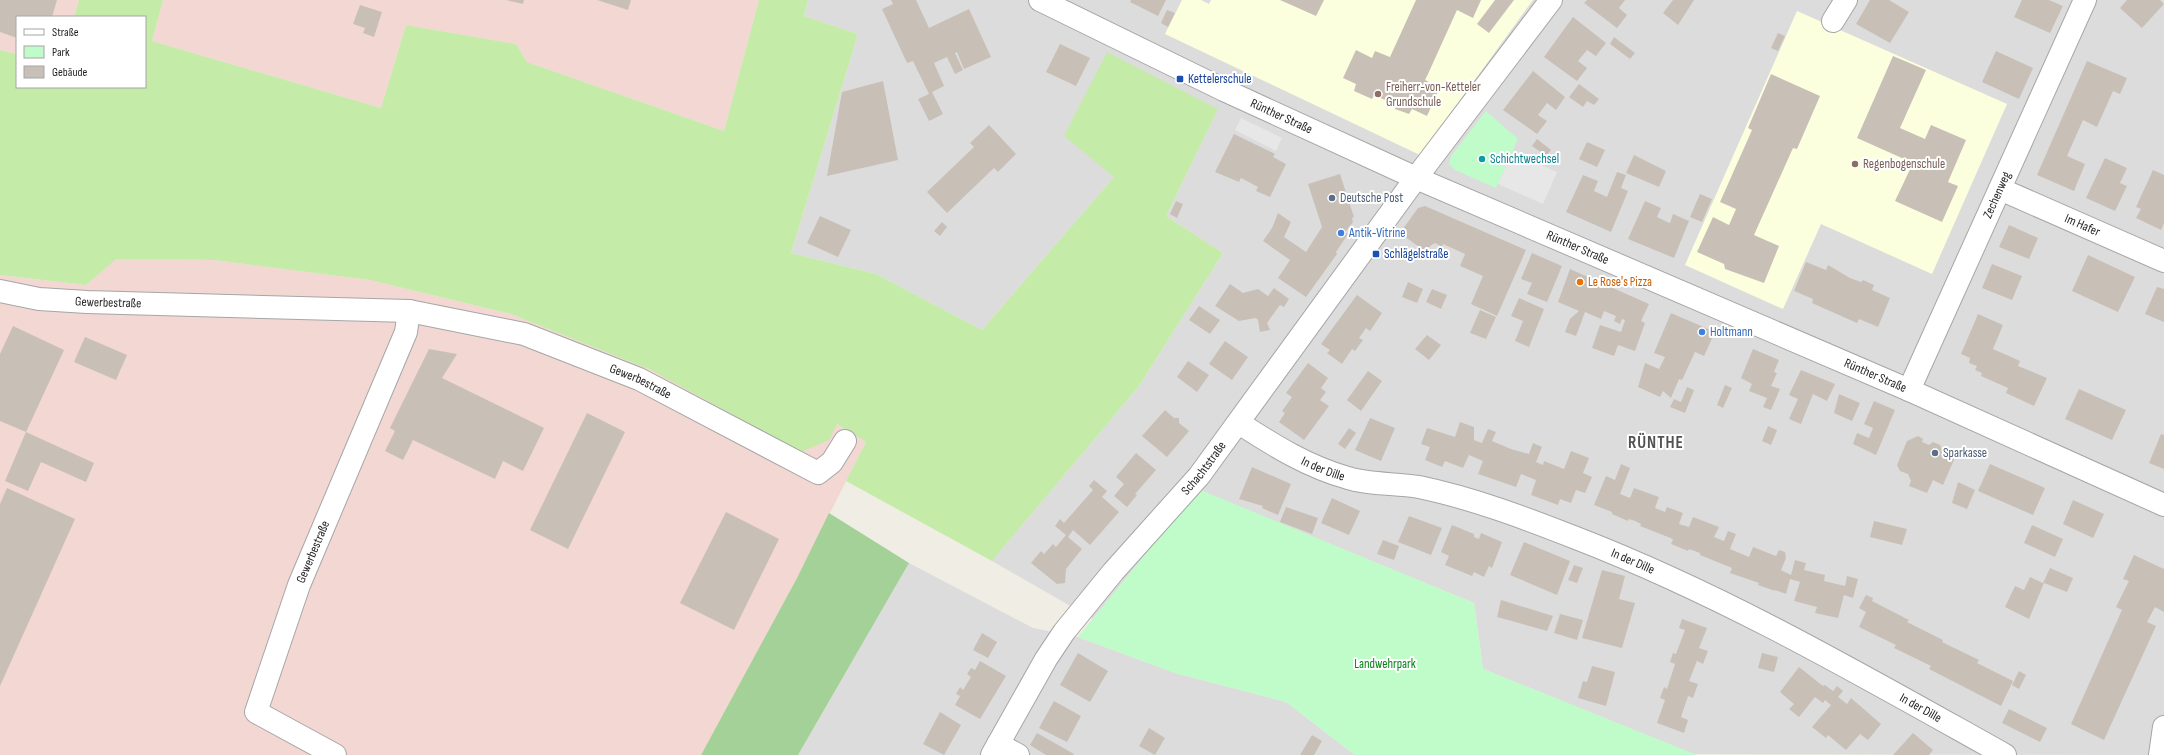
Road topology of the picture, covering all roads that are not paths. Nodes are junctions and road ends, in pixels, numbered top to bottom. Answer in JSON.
{"nodes":[{"id":1,"x":1040,"y":0,"type":"edge"},
{"id":2,"x":1551,"y":0,"type":"edge"},
{"id":3,"x":1846,"y":0,"type":"edge"},
{"id":4,"x":2085,"y":0,"type":"edge"},
{"id":5,"x":1833,"y":21,"type":"dead end"},
{"id":6,"x":1416,"y":178,"type":"junction"},
{"id":7,"x":2000,"y":189,"type":"junction"},
{"id":8,"x":2164,"y":261,"type":"edge"},
{"id":9,"x":0,"y":291,"type":"edge"},
{"id":10,"x":409,"y":311,"type":"junction"},
{"id":11,"x":1909,"y":390,"type":"junction"},
{"id":12,"x":1239,"y":423,"type":"junction"},
{"id":13,"x":845,"y":441,"type":"dead end"},
{"id":14,"x":2164,"y":505,"type":"edge"},
{"id":15,"x":2164,"y":727,"type":"edge"},
{"id":16,"x":995,"y":749,"type":"edge"},
{"id":17,"x":335,"y":755,"type":"edge"},
{"id":18,"x":1018,"y":755,"type":"edge"},
{"id":19,"x":2005,"y":755,"type":"edge"},
{"id":20,"x":2160,"y":755,"type":"edge"}],
"edges":[{"from":1,"to":6,"type":"street","name":"Rünther Straße"},
{"from":2,"to":6,"type":"street"},
{"from":3,"to":5,"type":"street"},
{"from":4,"to":7,"type":"street","name":"Zechenweg"},
{"from":6,"to":11,"type":"street","name":"Rünther Straße"},
{"from":6,"to":12,"type":"street","name":"Schachtstraße"},
{"from":7,"to":8,"type":"street","name":"Im Hafer"},
{"from":7,"to":11,"type":"street","name":"Zechenweg"},
{"from":9,"to":10,"type":"street","name":"Gewerbestraße"},
{"from":10,"to":13,"type":"street","name":"Gewerbestraße"},
{"from":10,"to":17,"type":"street","name":"Gewerbestraße"},
{"from":11,"to":14,"type":"street","name":"Rünther Straße"},
{"from":12,"to":16,"type":"street","name":"Schachtstraße"},
{"from":12,"to":19,"type":"street","name":"In der Dille"},
{"from":15,"to":20,"type":"street"},
{"from":16,"to":18,"type":"street"}]}
